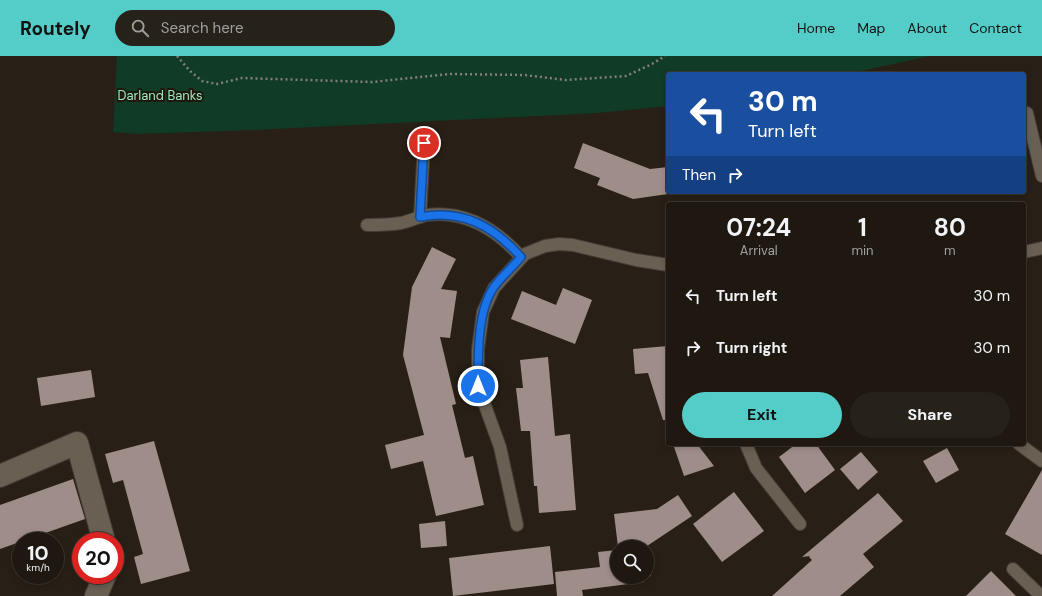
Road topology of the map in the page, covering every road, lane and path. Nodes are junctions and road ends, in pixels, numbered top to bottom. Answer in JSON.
{"nodes":[{"id":1,"x":177,"y":56,"type":"edge"},
{"id":2,"x":665,"y":56,"type":"edge"},
{"id":3,"x":1027,"y":113,"type":"dead end"},
{"id":4,"x":424,"y":143,"type":"dead end"},
{"id":5,"x":1042,"y":176,"type":"edge"},
{"id":6,"x":420,"y":217,"type":"junction"},
{"id":7,"x":367,"y":225,"type":"dead end"},
{"id":8,"x":1042,"y":248,"type":"edge"},
{"id":9,"x":1026,"y":252,"type":"edge"},
{"id":10,"x":521,"y":257,"type":"junction"},
{"id":11,"x":666,"y":265,"type":"edge"},
{"id":12,"x":747,"y":446,"type":"edge"},
{"id":13,"x":1022,"y":446,"type":"edge"},
{"id":14,"x":1042,"y":461,"type":"edge"},
{"id":15,"x":0,"y":476,"type":"edge"},
{"id":16,"x":800,"y":524,"type":"dead end"},
{"id":17,"x":517,"y":525,"type":"dead end"},
{"id":18,"x":102,"y":532,"type":"edge"},
{"id":19,"x":1013,"y":569,"type":"dead end"},
{"id":20,"x":101,"y":584,"type":"edge"},
{"id":21,"x":96,"y":596,"type":"edge"},
{"id":22,"x":1041,"y":596,"type":"edge"}],
"edges":[{"from":1,"to":2,"type":"path"},
{"from":3,"to":5,"type":"lane"},
{"from":4,"to":6,"type":"lane"},
{"from":6,"to":7,"type":"lane"},
{"from":6,"to":10,"type":"lane"},
{"from":8,"to":9,"type":"lane"},
{"from":10,"to":11,"type":"lane"},
{"from":10,"to":17,"type":"lane"},
{"from":12,"to":16,"type":"lane"},
{"from":13,"to":14,"type":"lane"},
{"from":15,"to":18,"type":"street"},
{"from":19,"to":22,"type":"lane"},
{"from":20,"to":21,"type":"street"}]}
